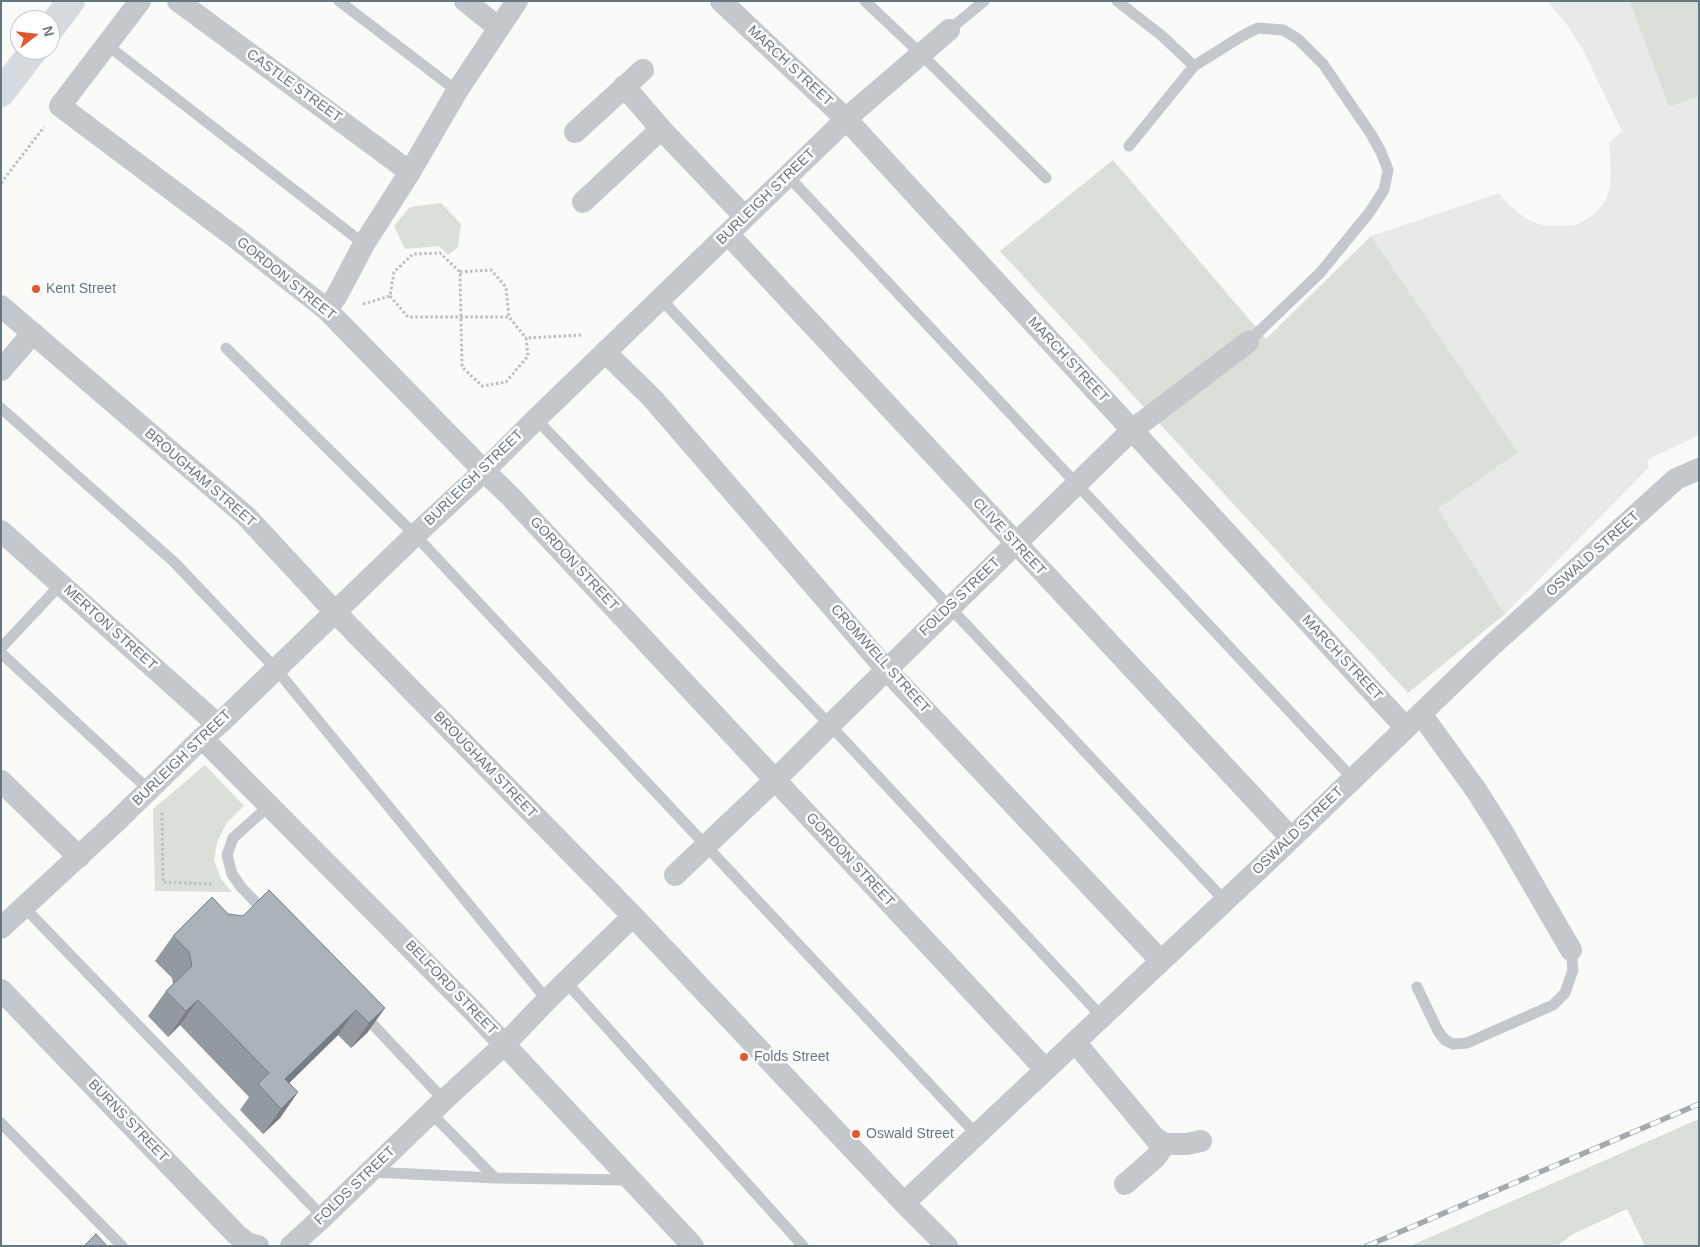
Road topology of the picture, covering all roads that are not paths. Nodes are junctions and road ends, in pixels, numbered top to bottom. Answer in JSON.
{"nodes":[{"id":1,"x":71,"y":1,"type":"edge"},
{"id":2,"x":140,"y":1,"type":"edge"},
{"id":3,"x":178,"y":1,"type":"edge"},
{"id":4,"x":339,"y":1,"type":"edge"},
{"id":5,"x":465,"y":1,"type":"edge"},
{"id":6,"x":517,"y":1,"type":"edge"},
{"id":7,"x":721,"y":1,"type":"edge"},
{"id":8,"x":865,"y":1,"type":"edge"},
{"id":9,"x":984,"y":1,"type":"edge"},
{"id":10,"x":1117,"y":1,"type":"edge"},
{"id":11,"x":60,"y":16,"type":"edge"},
{"id":12,"x":499,"y":28,"type":"junction"},
{"id":13,"x":949,"y":30,"type":"joint"},
{"id":14,"x":107,"y":45,"type":"junction"},
{"id":15,"x":921,"y":54,"type":"junction"},
{"id":16,"x":26,"y":60,"type":"edge"},
{"id":17,"x":1194,"y":66,"type":"junction"},
{"id":18,"x":643,"y":70,"type":"dead end"},
{"id":19,"x":624,"y":86,"type":"junction"},
{"id":20,"x":457,"y":91,"type":"junction"},
{"id":21,"x":1,"y":93,"type":"edge"},
{"id":22,"x":847,"y":120,"type":"junction"},
{"id":23,"x":661,"y":129,"type":"junction"},
{"id":24,"x":575,"y":132,"type":"dead end"},
{"id":25,"x":1129,"y":146,"type":"dead end"},
{"id":26,"x":410,"y":172,"type":"junction"},
{"id":27,"x":788,"y":176,"type":"junction"},
{"id":28,"x":1046,"y":178,"type":"dead end"},
{"id":29,"x":583,"y":202,"type":"dead end"},
{"id":30,"x":745,"y":217,"type":"junction"},
{"id":31,"x":728,"y":234,"type":"junction"},
{"id":32,"x":364,"y":244,"type":"junction"},
{"id":33,"x":661,"y":299,"type":"junction"},
{"id":34,"x":1,"y":306,"type":"edge"},
{"id":35,"x":326,"y":309,"type":"junction"},
{"id":36,"x":33,"y":333,"type":"junction"},
{"id":37,"x":1248,"y":342,"type":"joint"},
{"id":38,"x":226,"y":348,"type":"dead end"},
{"id":39,"x":605,"y":352,"type":"junction"},
{"id":40,"x":1,"y":370,"type":"edge"},
{"id":41,"x":1,"y":408,"type":"edge"},
{"id":42,"x":536,"y":419,"type":"junction"},
{"id":43,"x":1132,"y":430,"type":"junction"},
{"id":44,"x":1699,"y":469,"type":"edge"},
{"id":45,"x":484,"y":471,"type":"junction"},
{"id":46,"x":1076,"y":484,"type":"junction"},
{"id":47,"x":1,"y":530,"type":"edge"},
{"id":48,"x":415,"y":535,"type":"junction"},
{"id":49,"x":1015,"y":544,"type":"junction"},
{"id":50,"x":61,"y":584,"type":"junction"},
{"id":51,"x":950,"y":607,"type":"junction"},
{"id":52,"x":335,"y":612,"type":"junction"},
{"id":53,"x":1,"y":648,"type":"edge"},
{"id":54,"x":1,"y":653,"type":"edge"},
{"id":55,"x":276,"y":668,"type":"junction"},
{"id":56,"x":886,"y":669,"type":"junction"},
{"id":57,"x":1413,"y":721,"type":"junction"},
{"id":58,"x":830,"y":725,"type":"junction"},
{"id":59,"x":210,"y":731,"type":"junction"},
{"id":60,"x":1353,"y":779,"type":"junction"},
{"id":61,"x":775,"y":780,"type":"junction"},
{"id":62,"x":1,"y":781,"type":"edge"},
{"id":63,"x":149,"y":790,"type":"junction"},
{"id":64,"x":270,"y":805,"type":"junction"},
{"id":65,"x":1291,"y":838,"type":"junction"},
{"id":66,"x":706,"y":845,"type":"junction"},
{"id":67,"x":79,"y":857,"type":"junction"},
{"id":68,"x":675,"y":875,"type":"dead end"},
{"id":69,"x":1224,"y":901,"type":"junction"},
{"id":70,"x":24,"y":907,"type":"junction"},
{"id":71,"x":633,"y":916,"type":"junction"},
{"id":72,"x":275,"y":922,"type":"edge"},
{"id":73,"x":1,"y":928,"type":"edge"},
{"id":74,"x":1571,"y":950,"type":"joint"},
{"id":75,"x":1161,"y":961,"type":"junction"},
{"id":76,"x":566,"y":982,"type":"junction"},
{"id":77,"x":1417,"y":987,"type":"dead end"},
{"id":78,"x":1,"y":990,"type":"edge"},
{"id":79,"x":548,"y":1000,"type":"junction"},
{"id":80,"x":356,"y":1008,"type":"edge"},
{"id":81,"x":1102,"y":1017,"type":"junction"},
{"id":82,"x":1074,"y":1042,"type":"junction"},
{"id":83,"x":505,"y":1044,"type":"junction"},
{"id":84,"x":1045,"y":1070,"type":"junction"},
{"id":85,"x":437,"y":1107,"type":"junction"},
{"id":86,"x":1,"y":1123,"type":"edge"},
{"id":87,"x":976,"y":1134,"type":"junction"},
{"id":88,"x":1201,"y":1141,"type":"dead end"},
{"id":89,"x":1165,"y":1144,"type":"junction"},
{"id":90,"x":370,"y":1172,"type":"junction"},
{"id":91,"x":495,"y":1178,"type":"junction"},
{"id":92,"x":632,"y":1180,"type":"junction"},
{"id":93,"x":1125,"y":1184,"type":"dead end"},
{"id":94,"x":904,"y":1203,"type":"junction"},
{"id":95,"x":323,"y":1218,"type":"junction"},
{"id":96,"x":935,"y":1242,"type":"edge"},
{"id":97,"x":250,"y":1245,"type":"edge"},
{"id":98,"x":122,"y":1246,"type":"edge"},
{"id":99,"x":291,"y":1246,"type":"edge"},
{"id":100,"x":693,"y":1246,"type":"edge"},
{"id":101,"x":803,"y":1246,"type":"edge"}],
"edges":[{"from":1,"to":11,"type":"main road"},
{"from":2,"to":14,"type":"street"},
{"from":3,"to":26,"type":"street","name":"CASTLE STREET"},
{"from":4,"to":20,"type":"lane"},
{"from":5,"to":12,"type":"street"},
{"from":6,"to":12,"type":"street"},
{"from":7,"to":22,"type":"street","name":"MARCH STREET"},
{"from":8,"to":15,"type":"lane"},
{"from":9,"to":13,"type":"lane"},
{"from":10,"to":17,"type":"lane"},
{"from":12,"to":20,"type":"street"},
{"from":13,"to":15,"type":"street","name":"BURLEIGH STREET"},
{"from":14,"to":32,"type":"lane"},
{"from":14,"to":35,"type":"street","name":"GORDON STREET"},
{"from":15,"to":22,"type":"street","name":"BURLEIGH STREET"},
{"from":15,"to":28,"type":"lane"},
{"from":16,"to":21,"type":"main road"},
{"from":17,"to":25,"type":"lane"},
{"from":17,"to":37,"type":"lane"},
{"from":18,"to":19,"type":"street"},
{"from":19,"to":23,"type":"street"},
{"from":19,"to":24,"type":"street"},
{"from":20,"to":26,"type":"street"},
{"from":22,"to":27,"type":"street","name":"BURLEIGH STREET"},
{"from":22,"to":43,"type":"street","name":"MARCH STREET"},
{"from":23,"to":29,"type":"street"},
{"from":23,"to":30,"type":"street"},
{"from":26,"to":32,"type":"street"},
{"from":27,"to":30,"type":"street","name":"BURLEIGH STREET"},
{"from":27,"to":46,"type":"lane"},
{"from":30,"to":31,"type":"street","name":"BURLEIGH STREET"},
{"from":31,"to":33,"type":"street","name":"BURLEIGH STREET"},
{"from":31,"to":49,"type":"street","name":"CLIVE STREET"},
{"from":32,"to":35,"type":"street"},
{"from":33,"to":39,"type":"street","name":"BURLEIGH STREET"},
{"from":33,"to":51,"type":"lane"},
{"from":34,"to":36,"type":"street","name":"BROUGHAM STREET"},
{"from":35,"to":45,"type":"street","name":"GORDON STREET"},
{"from":36,"to":40,"type":"street"},
{"from":36,"to":52,"type":"street","name":"BROUGHAM STREET"},
{"from":37,"to":43,"type":"street","name":"FOLDS STREET"},
{"from":38,"to":48,"type":"lane"},
{"from":39,"to":42,"type":"street","name":"BURLEIGH STREET"},
{"from":39,"to":56,"type":"street","name":"CROMWELL STREET"},
{"from":41,"to":55,"type":"lane"},
{"from":42,"to":45,"type":"street","name":"BURLEIGH STREET"},
{"from":42,"to":58,"type":"lane"},
{"from":43,"to":46,"type":"street","name":"FOLDS STREET"},
{"from":43,"to":57,"type":"street","name":"MARCH STREET"},
{"from":44,"to":57,"type":"street","name":"OSWALD STREET"},
{"from":45,"to":48,"type":"street","name":"BURLEIGH STREET"},
{"from":45,"to":61,"type":"street","name":"GORDON STREET"},
{"from":46,"to":49,"type":"street","name":"FOLDS STREET"},
{"from":46,"to":60,"type":"lane"},
{"from":47,"to":50,"type":"street","name":"MERTON STREET"},
{"from":48,"to":52,"type":"street","name":"BURLEIGH STREET"},
{"from":48,"to":66,"type":"lane"},
{"from":49,"to":51,"type":"street","name":"FOLDS STREET"},
{"from":49,"to":65,"type":"street","name":"CLIVE STREET"},
{"from":50,"to":53,"type":"lane"},
{"from":50,"to":59,"type":"street","name":"MERTON STREET"},
{"from":51,"to":56,"type":"street","name":"FOLDS STREET"},
{"from":51,"to":69,"type":"lane"},
{"from":52,"to":55,"type":"street","name":"BURLEIGH STREET"},
{"from":52,"to":71,"type":"street","name":"BROUGHAM STREET"},
{"from":54,"to":63,"type":"lane"},
{"from":55,"to":59,"type":"street","name":"BURLEIGH STREET"},
{"from":55,"to":79,"type":"lane"},
{"from":56,"to":58,"type":"street","name":"FOLDS STREET"},
{"from":56,"to":75,"type":"street","name":"CROMWELL STREET"},
{"from":57,"to":60,"type":"street","name":"OSWALD STREET"},
{"from":57,"to":74,"type":"street","name":"MARCH STREET"},
{"from":58,"to":61,"type":"street","name":"FOLDS STREET"},
{"from":58,"to":81,"type":"lane"},
{"from":59,"to":63,"type":"street","name":"BURLEIGH STREET"},
{"from":59,"to":64,"type":"street","name":"BELFORD STREET"},
{"from":60,"to":65,"type":"street","name":"OSWALD STREET"},
{"from":61,"to":66,"type":"street","name":"FOLDS STREET"},
{"from":61,"to":84,"type":"street","name":"GORDON STREET"},
{"from":62,"to":67,"type":"street"},
{"from":63,"to":67,"type":"street","name":"BURLEIGH STREET"},
{"from":64,"to":72,"type":"lane"},
{"from":64,"to":83,"type":"street","name":"BELFORD STREET"},
{"from":65,"to":69,"type":"street","name":"OSWALD STREET"},
{"from":66,"to":68,"type":"street","name":"FOLDS STREET"},
{"from":66,"to":87,"type":"lane"},
{"from":67,"to":70,"type":"street","name":"BURLEIGH STREET"},
{"from":69,"to":75,"type":"street","name":"OSWALD STREET"},
{"from":70,"to":73,"type":"street","name":"BURLEIGH STREET"},
{"from":70,"to":95,"type":"lane"},
{"from":71,"to":76,"type":"street","name":"FOLDS STREET"},
{"from":71,"to":94,"type":"street","name":"BROUGHAM STREET"},
{"from":74,"to":77,"type":"lane"},
{"from":75,"to":81,"type":"street","name":"OSWALD STREET"},
{"from":76,"to":79,"type":"street","name":"FOLDS STREET"},
{"from":76,"to":101,"type":"lane"},
{"from":78,"to":97,"type":"street","name":"BURNS STREET"},
{"from":79,"to":83,"type":"street","name":"FOLDS STREET"},
{"from":80,"to":85,"type":"lane"},
{"from":81,"to":82,"type":"street","name":"OSWALD STREET"},
{"from":82,"to":84,"type":"street","name":"OSWALD STREET"},
{"from":82,"to":89,"type":"street"},
{"from":83,"to":85,"type":"street","name":"FOLDS STREET"},
{"from":83,"to":92,"type":"street","name":"BELFORD STREET"},
{"from":84,"to":87,"type":"street","name":"OSWALD STREET"},
{"from":85,"to":90,"type":"street","name":"FOLDS STREET"},
{"from":85,"to":91,"type":"lane"},
{"from":86,"to":98,"type":"lane"},
{"from":87,"to":94,"type":"street","name":"OSWALD STREET"},
{"from":88,"to":89,"type":"street"},
{"from":89,"to":93,"type":"street"},
{"from":90,"to":91,"type":"lane"},
{"from":90,"to":95,"type":"street","name":"FOLDS STREET"},
{"from":91,"to":92,"type":"lane"},
{"from":92,"to":100,"type":"street","name":"BELFORD STREET"},
{"from":94,"to":96,"type":"street","name":"BROUGHAM STREET"},
{"from":95,"to":99,"type":"street","name":"FOLDS STREET"}]}
